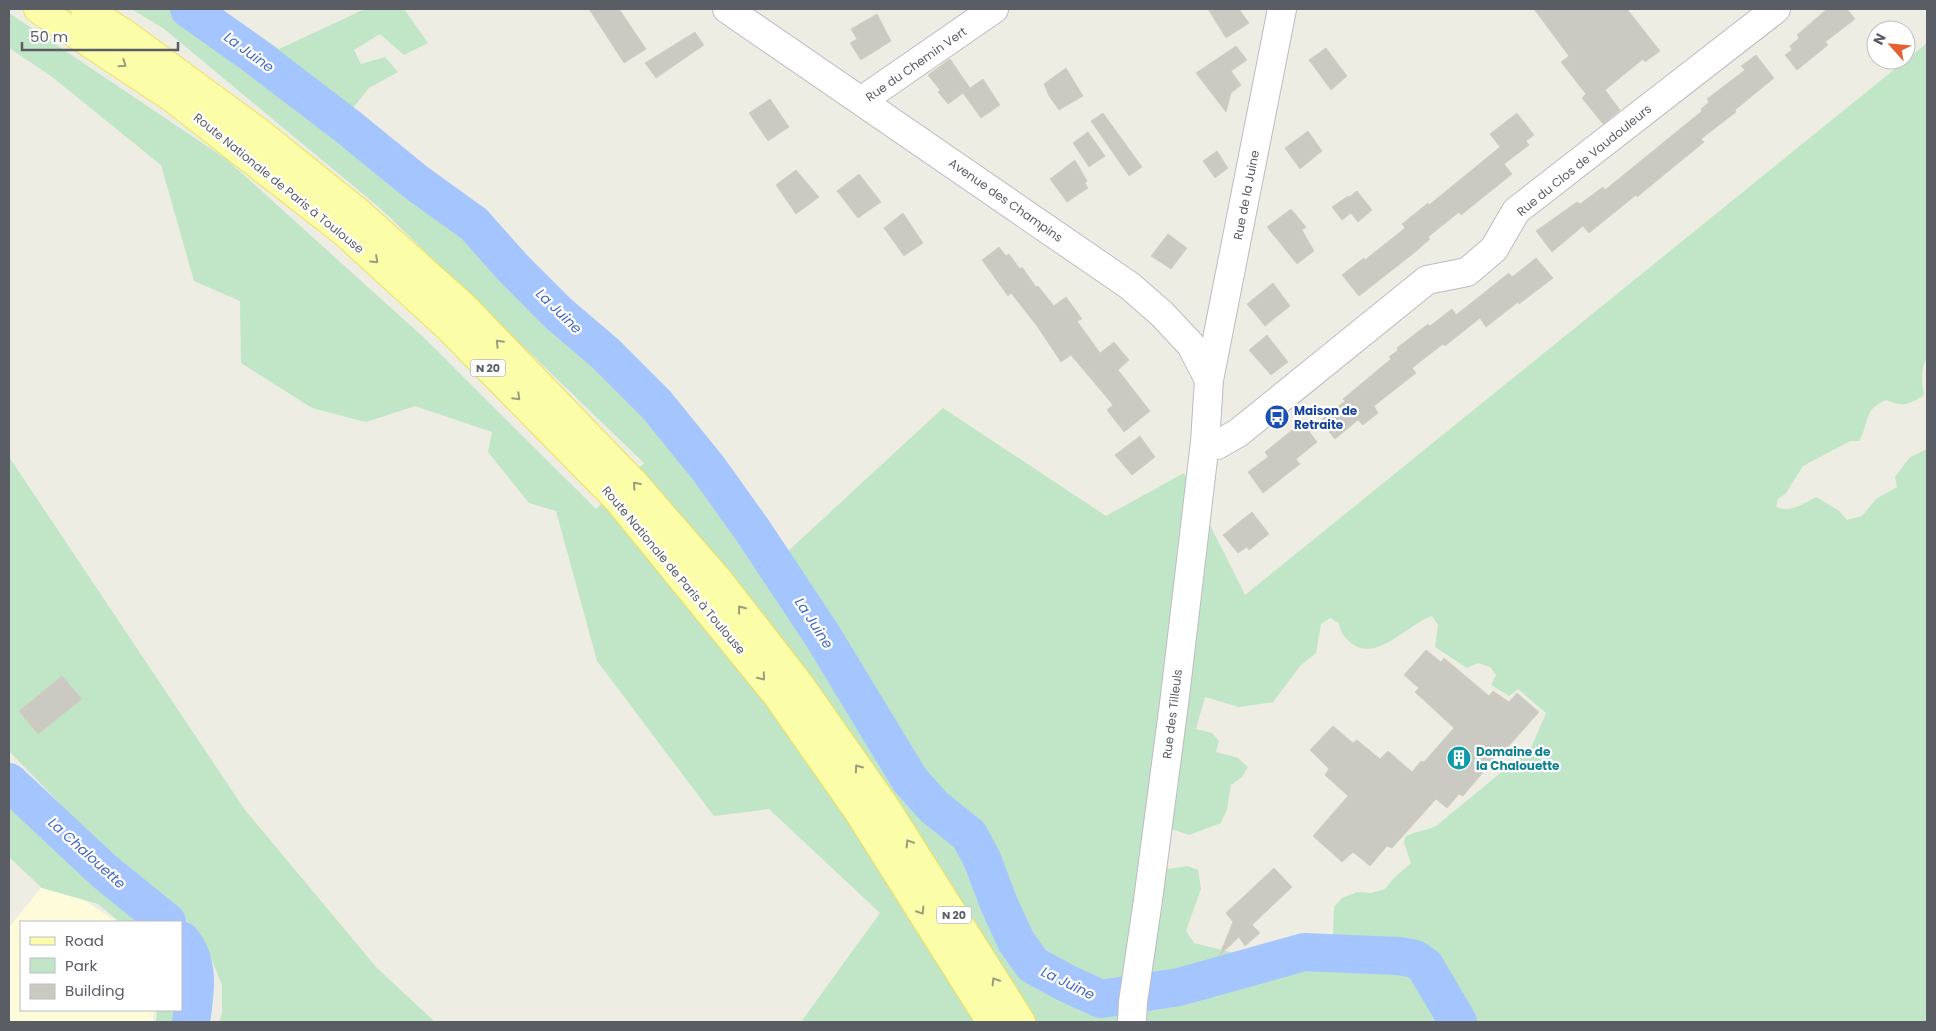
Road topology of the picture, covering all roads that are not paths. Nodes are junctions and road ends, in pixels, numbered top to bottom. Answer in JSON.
{"nodes":[{"id":1,"x":38,"y":9,"type":"edge"},
{"id":2,"x":85,"y":9,"type":"edge"},
{"id":3,"x":727,"y":9,"type":"edge"},
{"id":4,"x":994,"y":9,"type":"edge"},
{"id":5,"x":1282,"y":9,"type":"edge"},
{"id":6,"x":1776,"y":9,"type":"edge"},
{"id":7,"x":861,"y":101,"type":"junction"},
{"id":8,"x":1209,"y":380,"type":"junction"},
{"id":9,"x":1205,"y":442,"type":"junction"},
{"id":10,"x":1133,"y":1005,"type":"edge"},
{"id":11,"x":991,"y":1022,"type":"edge"},
{"id":12,"x":1021,"y":1022,"type":"edge"}],
"edges":[{"from":1,"to":11,"type":"main road","name":"Route Nationale de Paris à Toulouse","number":"N 20","one_way":true},
{"from":12,"to":2,"type":"main road","name":"Route Nationale de Paris à Toulouse","number":"N 20","one_way":true},
{"from":3,"to":7,"type":"street","name":"Avenue des Champins"},
{"from":4,"to":7,"type":"street","name":"Rue du Chemin Vert"},
{"from":5,"to":8,"type":"street","name":"Rue de la Juine"},
{"from":6,"to":9,"type":"street","name":"Rue du Clos de Vaudouleurs"},
{"from":7,"to":8,"type":"street","name":"Avenue des Champins"},
{"from":8,"to":9,"type":"street"},
{"from":9,"to":10,"type":"street","name":"Rue des Tilleuls"}]}
